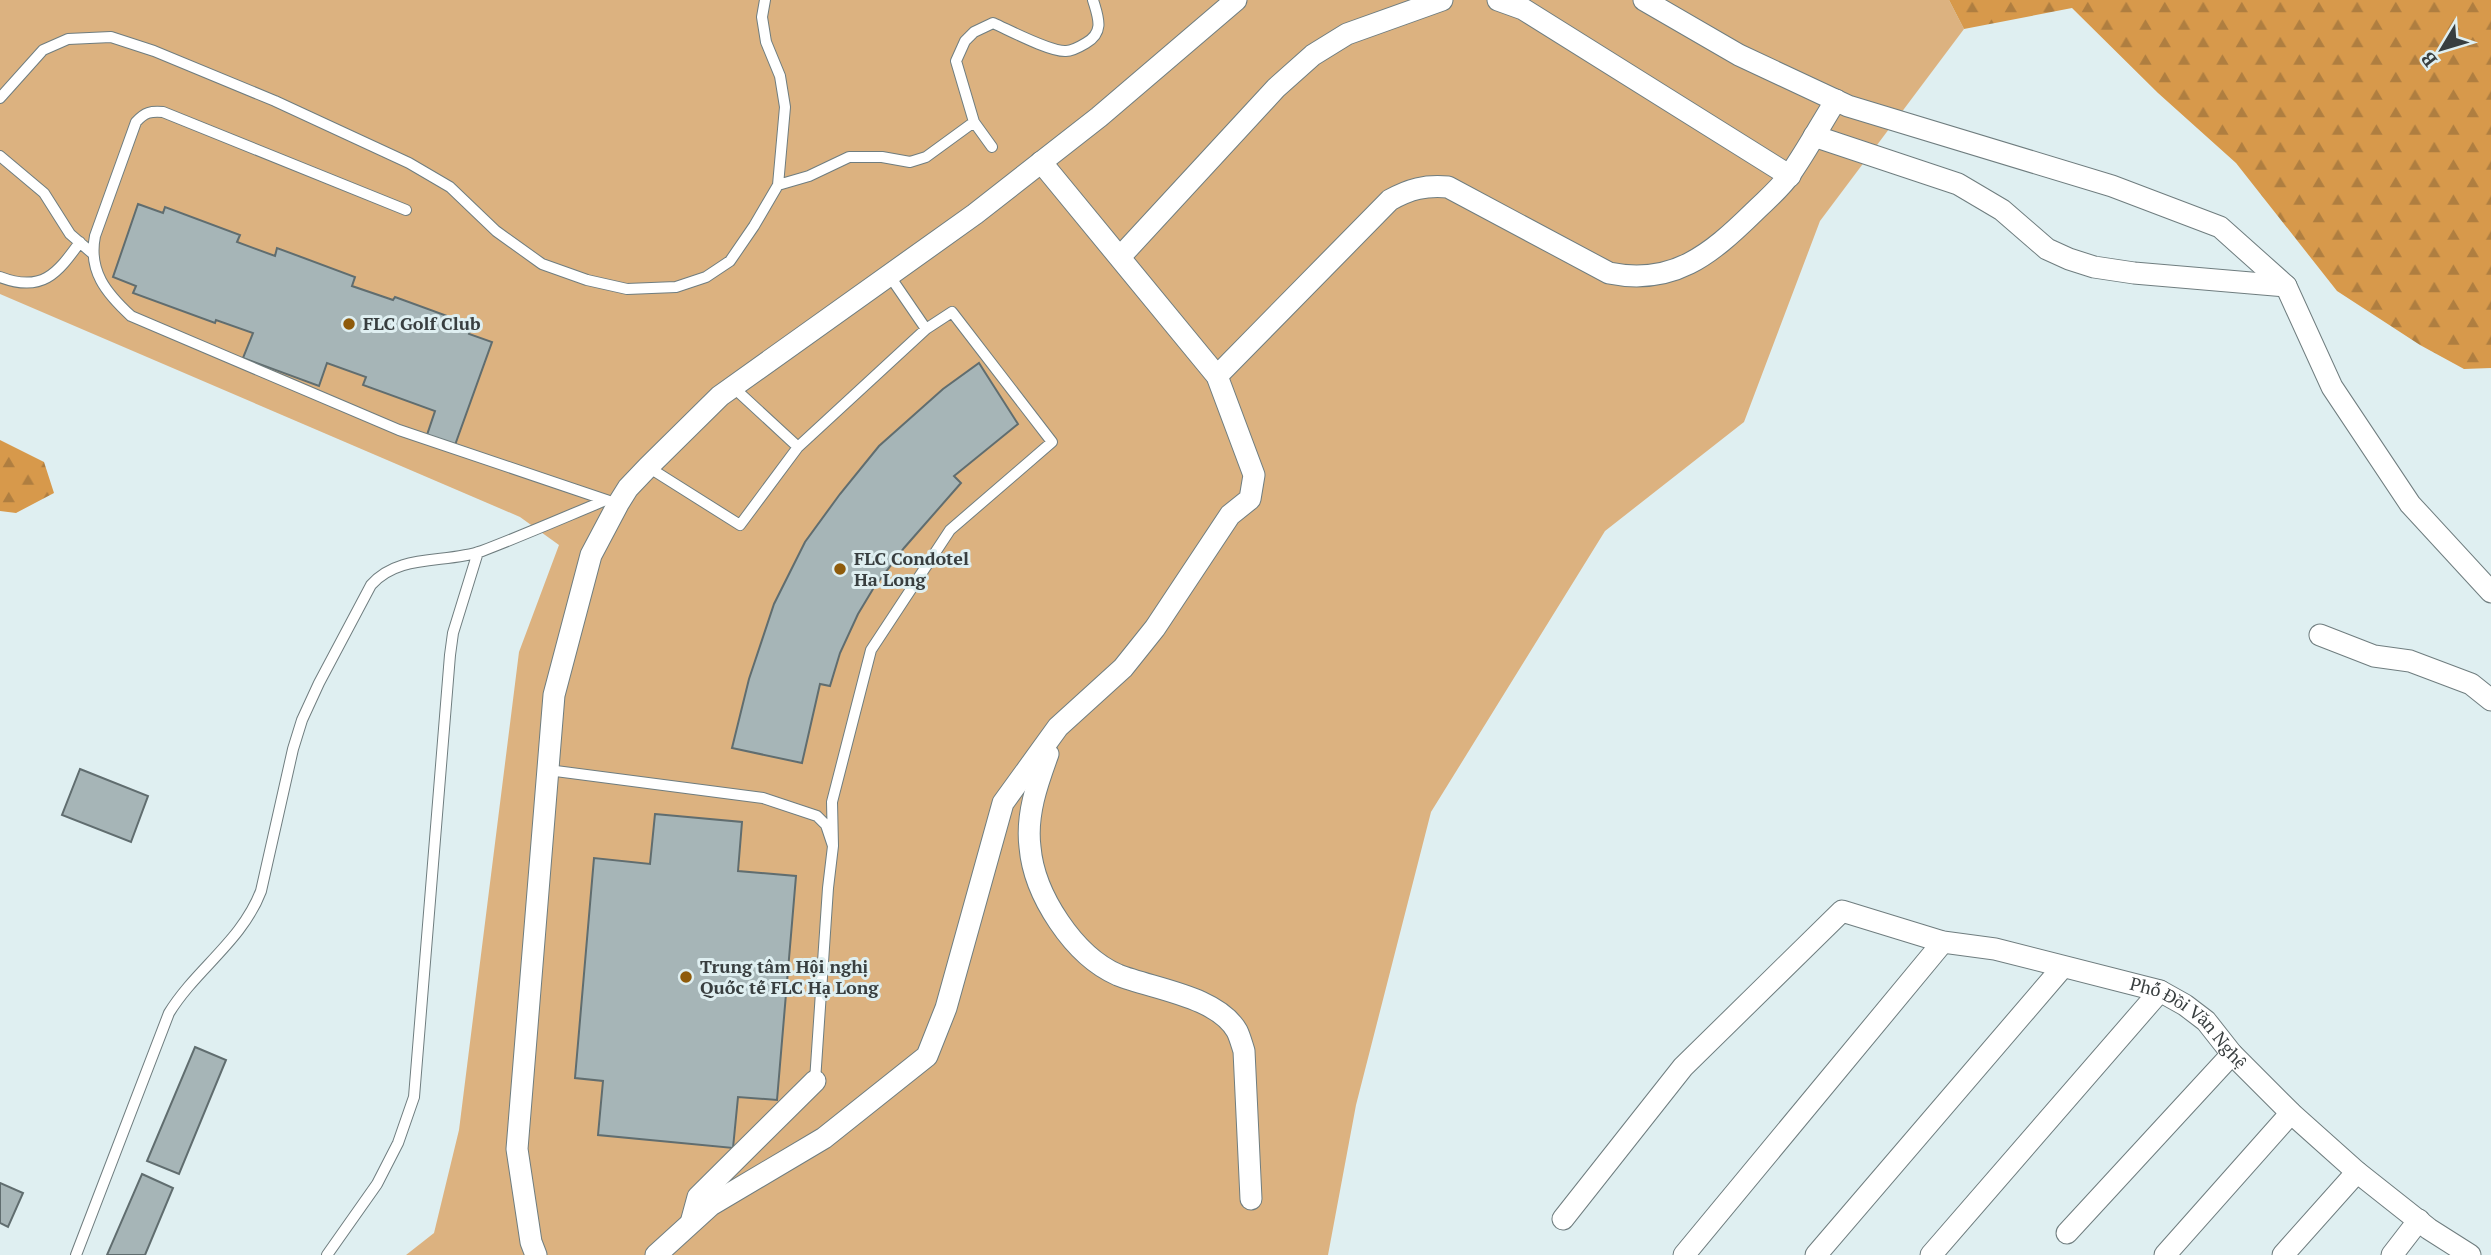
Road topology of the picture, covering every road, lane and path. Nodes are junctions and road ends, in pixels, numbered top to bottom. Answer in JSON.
{"nodes":[{"id":1,"x":765,"y":0,"type":"edge"},
{"id":2,"x":1093,"y":0,"type":"edge"},
{"id":3,"x":1236,"y":0,"type":"edge"},
{"id":4,"x":1442,"y":0,"type":"edge"},
{"id":5,"x":1498,"y":0,"type":"edge"},
{"id":6,"x":1644,"y":0,"type":"edge"},
{"id":7,"x":1219,"y":8,"type":"edge"},
{"id":8,"x":0,"y":98,"type":"edge"},
{"id":9,"x":1836,"y":100,"type":"junction"},
{"id":10,"x":974,"y":122,"type":"junction"},
{"id":11,"x":1814,"y":136,"type":"junction"},
{"id":12,"x":992,"y":147,"type":"dead end"},
{"id":13,"x":0,"y":156,"type":"edge"},
{"id":14,"x":1041,"y":162,"type":"junction"},
{"id":15,"x":1790,"y":176,"type":"junction"},
{"id":16,"x":778,"y":185,"type":"junction"},
{"id":17,"x":406,"y":210,"type":"dead end"},
{"id":18,"x":80,"y":242,"type":"junction"},
{"id":19,"x":92,"y":253,"type":"junction"},
{"id":20,"x":1120,"y":257,"type":"junction"},
{"id":21,"x":889,"y":275,"type":"junction"},
{"id":22,"x":0,"y":276,"type":"edge"},
{"id":23,"x":2286,"y":286,"type":"junction"},
{"id":24,"x":926,"y":329,"type":"junction"},
{"id":25,"x":1217,"y":376,"type":"junction"},
{"id":26,"x":733,"y":387,"type":"junction"},
{"id":27,"x":798,"y":447,"type":"junction"},
{"id":28,"x":648,"y":467,"type":"junction"},
{"id":29,"x":612,"y":502,"type":"junction"},
{"id":30,"x":478,"y":552,"type":"junction"},
{"id":31,"x":2491,"y":592,"type":"edge"},
{"id":32,"x":2320,"y":635,"type":"dead end"},
{"id":33,"x":2491,"y":700,"type":"edge"},
{"id":34,"x":1058,"y":727,"type":"junction"},
{"id":35,"x":548,"y":771,"type":"junction"},
{"id":36,"x":833,"y":846,"type":"junction"},
{"id":37,"x":1943,"y":942,"type":"junction"},
{"id":38,"x":2062,"y":968,"type":"junction"},
{"id":39,"x":2160,"y":991,"type":"junction"},
{"id":40,"x":2232,"y":1054,"type":"junction"},
{"id":41,"x":815,"y":1081,"type":"joint"},
{"id":42,"x":2291,"y":1113,"type":"junction"},
{"id":43,"x":2357,"y":1172,"type":"junction"},
{"id":44,"x":1251,"y":1199,"type":"dead end"},
{"id":45,"x":1563,"y":1219,"type":"dead end"},
{"id":46,"x":2419,"y":1220,"type":"junction"},
{"id":47,"x":691,"y":1223,"type":"junction"},
{"id":48,"x":2067,"y":1233,"type":"dead end"},
{"id":49,"x":76,"y":1255,"type":"edge"},
{"id":50,"x":327,"y":1255,"type":"edge"},
{"id":51,"x":536,"y":1255,"type":"edge"},
{"id":52,"x":656,"y":1255,"type":"edge"},
{"id":53,"x":1684,"y":1255,"type":"edge"},
{"id":54,"x":1816,"y":1255,"type":"edge"},
{"id":55,"x":1931,"y":1255,"type":"edge"},
{"id":56,"x":2165,"y":1255,"type":"edge"},
{"id":57,"x":2283,"y":1255,"type":"edge"},
{"id":58,"x":2392,"y":1255,"type":"edge"},
{"id":59,"x":2470,"y":1255,"type":"edge"}],
"edges":[{"from":1,"to":16,"type":"lane"},
{"from":2,"to":10,"type":"lane"},
{"from":3,"to":7,"type":"street"},
{"from":4,"to":20,"type":"street"},
{"from":5,"to":15,"type":"street"},
{"from":6,"to":9,"type":"street"},
{"from":7,"to":14,"type":"street"},
{"from":8,"to":16,"type":"lane"},
{"from":9,"to":11,"type":"street"},
{"from":9,"to":23,"type":"street"},
{"from":10,"to":12,"type":"lane"},
{"from":10,"to":16,"type":"lane"},
{"from":11,"to":15,"type":"street"},
{"from":11,"to":23,"type":"street"},
{"from":13,"to":18,"type":"lane"},
{"from":14,"to":20,"type":"street"},
{"from":14,"to":21,"type":"street"},
{"from":15,"to":25,"type":"street"},
{"from":17,"to":19,"type":"lane"},
{"from":18,"to":19,"type":"lane"},
{"from":18,"to":22,"type":"lane"},
{"from":19,"to":29,"type":"lane"},
{"from":20,"to":25,"type":"street"},
{"from":21,"to":24,"type":"lane"},
{"from":21,"to":26,"type":"street"},
{"from":23,"to":31,"type":"street"},
{"from":24,"to":27,"type":"lane"},
{"from":24,"to":36,"type":"lane"},
{"from":25,"to":34,"type":"street"},
{"from":26,"to":27,"type":"lane"},
{"from":26,"to":28,"type":"street"},
{"from":27,"to":28,"type":"lane"},
{"from":28,"to":29,"type":"street"},
{"from":29,"to":30,"type":"lane"},
{"from":29,"to":35,"type":"street"},
{"from":30,"to":49,"type":"lane"},
{"from":30,"to":50,"type":"lane"},
{"from":32,"to":33,"type":"street"},
{"from":34,"to":44,"type":"street"},
{"from":34,"to":47,"type":"street"},
{"from":35,"to":36,"type":"lane"},
{"from":35,"to":51,"type":"street"},
{"from":36,"to":41,"type":"lane"},
{"from":37,"to":38,"type":"street","name":"Phố Đồi Văn Nghệ"},
{"from":37,"to":45,"type":"street","name":"Phố Đồi Văn Nghệ"},
{"from":37,"to":53,"type":"street"},
{"from":38,"to":39,"type":"street","name":"Phố Đồi Văn Nghệ"},
{"from":38,"to":54,"type":"street"},
{"from":39,"to":40,"type":"street","name":"Phố Đồi Văn Nghệ"},
{"from":39,"to":55,"type":"street"},
{"from":40,"to":42,"type":"street","name":"Phố Đồi Văn Nghệ"},
{"from":40,"to":48,"type":"street"},
{"from":41,"to":47,"type":"street"},
{"from":42,"to":43,"type":"street","name":"Phố Đồi Văn Nghệ"},
{"from":42,"to":56,"type":"street"},
{"from":43,"to":46,"type":"street","name":"Phố Đồi Văn Nghệ"},
{"from":43,"to":57,"type":"street"},
{"from":46,"to":58,"type":"street"},
{"from":46,"to":59,"type":"street","name":"Phố Đồi Văn Nghệ"},
{"from":47,"to":52,"type":"street"}]}
